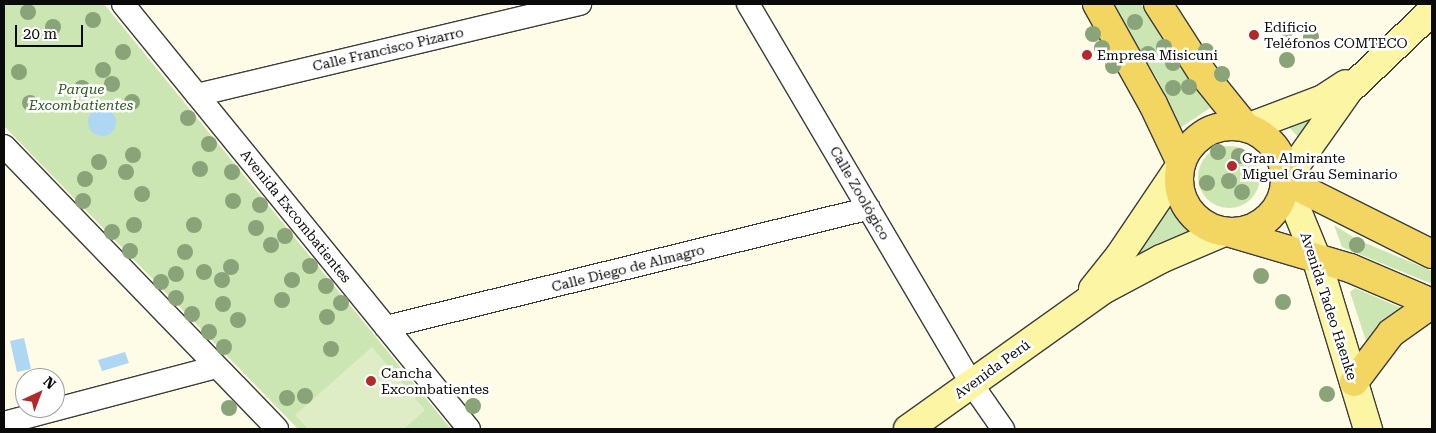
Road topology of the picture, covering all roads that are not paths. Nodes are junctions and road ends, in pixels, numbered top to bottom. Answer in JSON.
{"nodes":[{"id":1,"x":123,"y":4,"type":"edge"},
{"id":2,"x":580,"y":4,"type":"edge"},
{"id":3,"x":748,"y":4,"type":"edge"},
{"id":4,"x":1097,"y":4,"type":"edge"},
{"id":5,"x":1158,"y":4,"type":"edge"},
{"id":6,"x":1432,"y":12,"type":"edge"},
{"id":7,"x":1366,"y":72,"type":"junction"},
{"id":8,"x":197,"y":95,"type":"junction"},
{"id":9,"x":1247,"y":127,"type":"junction"},
{"id":10,"x":4,"y":146,"type":"edge"},
{"id":11,"x":1181,"y":164,"type":"junction"},
{"id":12,"x":1286,"y":181,"type":"junction"},
{"id":13,"x":869,"y":208,"type":"junction"},
{"id":14,"x":1225,"y":232,"type":"junction"},
{"id":15,"x":1432,"y":254,"type":"edge"},
{"id":16,"x":1316,"y":257,"type":"junction"},
{"id":17,"x":1432,"y":303,"type":"edge"},
{"id":18,"x":1075,"y":308,"type":"junction"},
{"id":19,"x":386,"y":327,"type":"junction"},
{"id":20,"x":216,"y":367,"type":"junction"},
{"id":21,"x":1354,"y":382,"type":"junction"},
{"id":22,"x":971,"y":383,"type":"junction"},
{"id":23,"x":4,"y":423,"type":"edge"},
{"id":24,"x":276,"y":429,"type":"edge"},
{"id":25,"x":469,"y":429,"type":"edge"},
{"id":26,"x":908,"y":429,"type":"edge"},
{"id":27,"x":1002,"y":429,"type":"edge"},
{"id":28,"x":1368,"y":429,"type":"edge"}],
"edges":[{"from":1,"to":8,"type":"street","name":"Avenida Excombatientes"},
{"from":2,"to":8,"type":"street","name":"Calle Francisco Pizarro"},
{"from":3,"to":13,"type":"street","name":"Calle Zoológico"},
{"from":4,"to":11,"type":"main road"},
{"from":5,"to":9,"type":"main road"},
{"from":6,"to":7,"type":"main road"},
{"from":7,"to":9,"type":"main road"},
{"from":7,"to":12,"type":"main road"},
{"from":8,"to":19,"type":"street","name":"Avenida Excombatientes"},
{"from":9,"to":11,"type":"main road"},
{"from":9,"to":12,"type":"main road"},
{"from":10,"to":20,"type":"street"},
{"from":11,"to":14,"type":"main road"},
{"from":11,"to":18,"type":"main road","name":"Avenida Perú"},
{"from":12,"to":14,"type":"main road"},
{"from":12,"to":15,"type":"main road"},
{"from":12,"to":16,"type":"main road","name":"Avenida Tadeo Haenke"},
{"from":13,"to":19,"type":"street","name":"Calle Diego de Almagro"},
{"from":13,"to":22,"type":"street","name":"Calle Zoológico"},
{"from":14,"to":16,"type":"main road"},
{"from":14,"to":18,"type":"main road","name":"Avenida Perú"},
{"from":16,"to":17,"type":"main road"},
{"from":16,"to":21,"type":"main road","name":"Avenida Tadeo Haenke"},
{"from":17,"to":21,"type":"main road"},
{"from":18,"to":22,"type":"main road","name":"Avenida Perú"},
{"from":19,"to":25,"type":"street","name":"Avenida Excombatientes"},
{"from":20,"to":23,"type":"street"},
{"from":20,"to":24,"type":"street"},
{"from":21,"to":28,"type":"main road","name":"Avenida Tadeo Haenke"},
{"from":22,"to":26,"type":"main road","name":"Avenida Perú"},
{"from":22,"to":27,"type":"street","name":"Calle Zoológico"}]}
